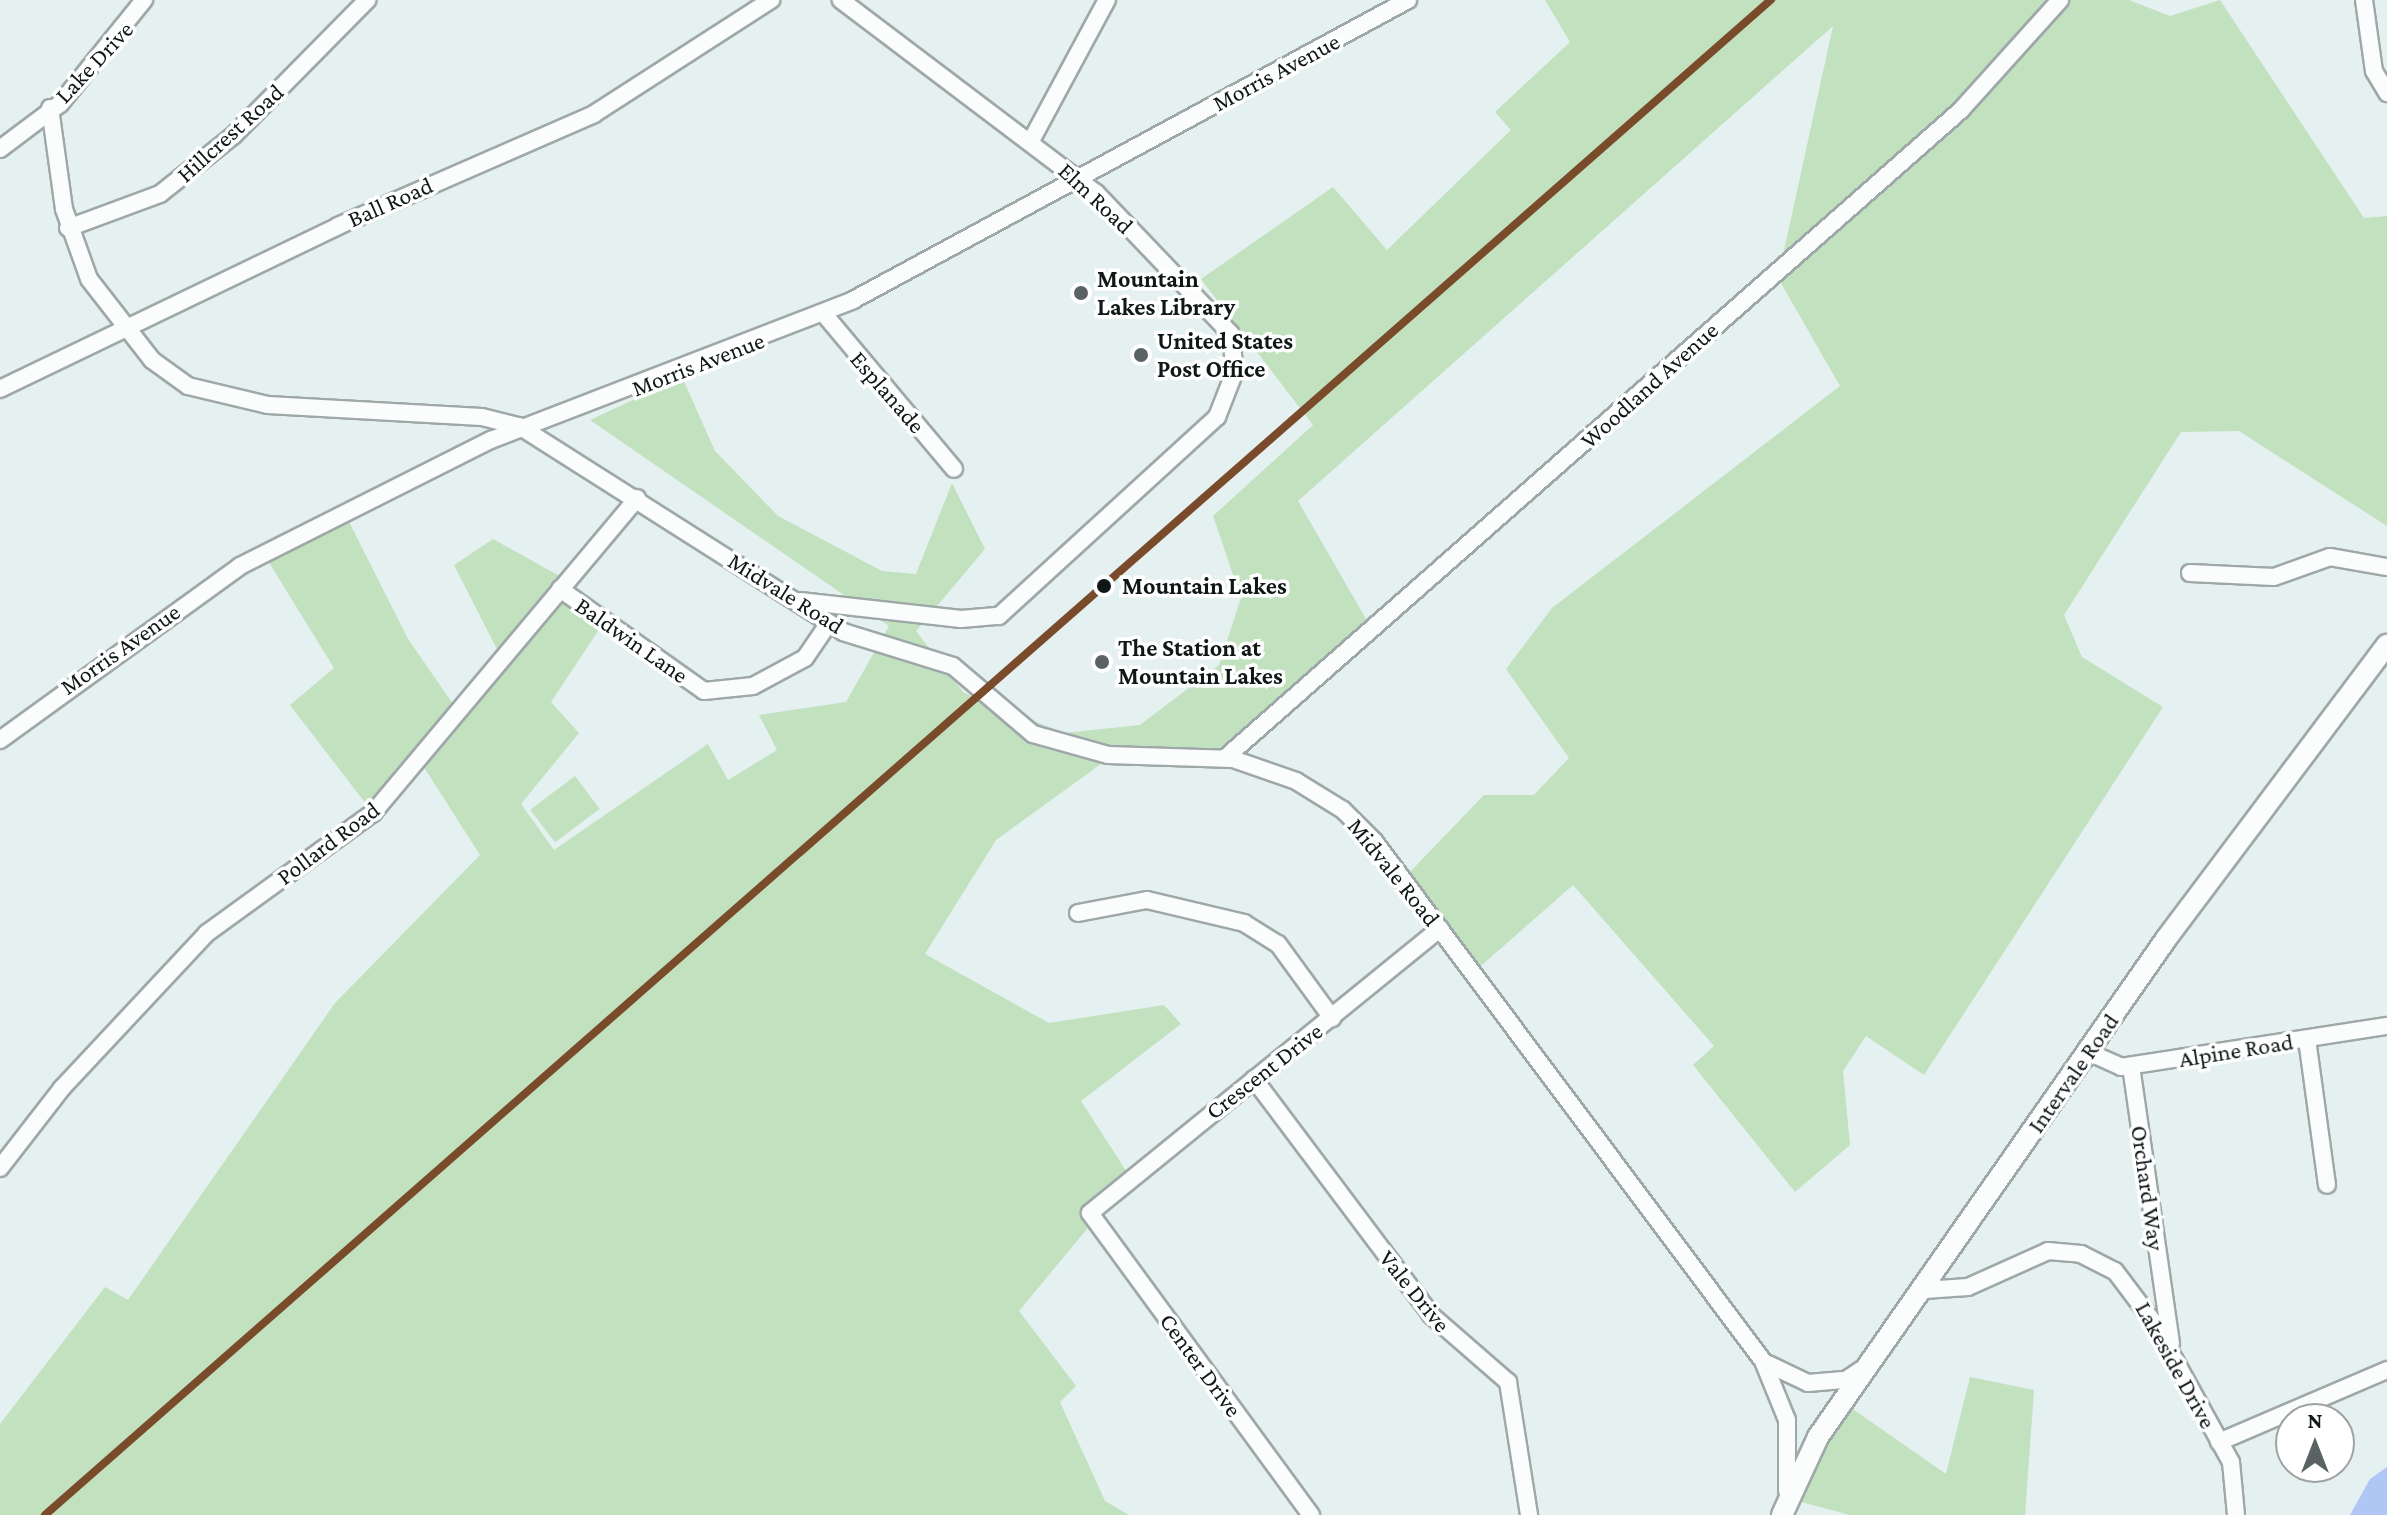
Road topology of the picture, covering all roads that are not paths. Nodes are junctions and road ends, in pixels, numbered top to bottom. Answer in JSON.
{"nodes":[{"id":1,"x":144,"y":0,"type":"edge"},
{"id":2,"x":367,"y":0,"type":"edge"},
{"id":3,"x":771,"y":0,"type":"edge"},
{"id":4,"x":841,"y":0,"type":"edge"},
{"id":5,"x":1107,"y":0,"type":"edge"},
{"id":6,"x":1408,"y":0,"type":"edge"},
{"id":7,"x":2060,"y":0,"type":"edge"},
{"id":8,"x":2364,"y":0,"type":"edge"},
{"id":9,"x":2387,"y":93,"type":"edge"},
{"id":10,"x":50,"y":108,"type":"junction"},
{"id":11,"x":1032,"y":139,"type":"junction"},
{"id":12,"x":0,"y":149,"type":"edge"},
{"id":13,"x":1077,"y":178,"type":"junction"},
{"id":14,"x":68,"y":228,"type":"junction"},
{"id":15,"x":824,"y":314,"type":"junction"},
{"id":16,"x":125,"y":329,"type":"junction"},
{"id":17,"x":0,"y":389,"type":"edge"},
{"id":18,"x":522,"y":428,"type":"junction"},
{"id":19,"x":954,"y":469,"type":"dead end"},
{"id":20,"x":637,"y":498,"type":"junction"},
{"id":21,"x":2387,"y":567,"type":"edge"},
{"id":22,"x":2190,"y":573,"type":"dead end"},
{"id":23,"x":560,"y":589,"type":"junction"},
{"id":24,"x":798,"y":601,"type":"junction"},
{"id":25,"x":829,"y":623,"type":"junction"},
{"id":26,"x":2387,"y":645,"type":"edge"},
{"id":27,"x":0,"y":740,"type":"edge"},
{"id":28,"x":1225,"y":758,"type":"junction"},
{"id":29,"x":1078,"y":913,"type":"dead end"},
{"id":30,"x":1440,"y":929,"type":"junction"},
{"id":31,"x":1332,"y":1018,"type":"junction"},
{"id":32,"x":2387,"y":1026,"type":"edge"},
{"id":33,"x":2307,"y":1039,"type":"junction"},
{"id":34,"x":2088,"y":1052,"type":"junction"},
{"id":35,"x":2131,"y":1066,"type":"junction"},
{"id":36,"x":1254,"y":1079,"type":"junction"},
{"id":37,"x":0,"y":1168,"type":"edge"},
{"id":38,"x":2327,"y":1185,"type":"dead end"},
{"id":39,"x":1090,"y":1214,"type":"joint"},
{"id":40,"x":1924,"y":1290,"type":"junction"},
{"id":41,"x":2173,"y":1357,"type":"junction"},
{"id":42,"x":1763,"y":1361,"type":"junction"},
{"id":43,"x":1872,"y":1364,"type":"junction"},
{"id":44,"x":2387,"y":1370,"type":"edge"},
{"id":45,"x":2219,"y":1442,"type":"junction"},
{"id":46,"x":1783,"y":1512,"type":"edge"},
{"id":47,"x":1311,"y":1515,"type":"edge"},
{"id":48,"x":1529,"y":1515,"type":"edge"},
{"id":49,"x":2236,"y":1515,"type":"edge"}],
"edges":[{"from":1,"to":10,"type":"street","name":"Lake Drive"},
{"from":2,"to":14,"type":"street","name":"Hillcrest Road"},
{"from":3,"to":16,"type":"street","name":"Ball Road"},
{"from":4,"to":11,"type":"street","name":"Elm Road"},
{"from":5,"to":11,"type":"street"},
{"from":6,"to":13,"type":"street","name":"Morris Avenue"},
{"from":7,"to":28,"type":"street","name":"Woodland Avenue"},
{"from":8,"to":9,"type":"street"},
{"from":10,"to":12,"type":"street","name":"Lake Drive"},
{"from":10,"to":14,"type":"street","name":"Midvale Road"},
{"from":11,"to":13,"type":"street","name":"Elm Road"},
{"from":13,"to":15,"type":"street","name":"Morris Avenue"},
{"from":13,"to":24,"type":"street","name":"Elm Road"},
{"from":14,"to":16,"type":"street","name":"Midvale Road"},
{"from":15,"to":18,"type":"street","name":"Morris Avenue"},
{"from":15,"to":19,"type":"street","name":"Esplanade"},
{"from":16,"to":17,"type":"street","name":"Ball Road"},
{"from":16,"to":18,"type":"street","name":"Midvale Road"},
{"from":18,"to":20,"type":"street","name":"Midvale Road"},
{"from":18,"to":27,"type":"street","name":"Morris Avenue"},
{"from":20,"to":23,"type":"street","name":"Pollard Road"},
{"from":20,"to":24,"type":"street","name":"Midvale Road"},
{"from":21,"to":22,"type":"street"},
{"from":23,"to":25,"type":"street","name":"Baldwin Lane"},
{"from":23,"to":37,"type":"street","name":"Pollard Road"},
{"from":24,"to":25,"type":"street","name":"Midvale Road"},
{"from":25,"to":28,"type":"street","name":"Midvale Road"},
{"from":26,"to":34,"type":"street","name":"Intervale Road"},
{"from":28,"to":30,"type":"street","name":"Midvale Road"},
{"from":29,"to":31,"type":"street"},
{"from":30,"to":31,"type":"street","name":"Crescent Drive"},
{"from":30,"to":42,"type":"street","name":"Midvale Road"},
{"from":31,"to":36,"type":"street","name":"Crescent Drive"},
{"from":32,"to":33,"type":"street","name":"Alpine Road"},
{"from":33,"to":35,"type":"street","name":"Alpine Road"},
{"from":33,"to":38,"type":"street"},
{"from":34,"to":35,"type":"street","name":"Alpine Road"},
{"from":34,"to":40,"type":"street","name":"Intervale Road"},
{"from":35,"to":41,"type":"street","name":"Orchard Way"},
{"from":36,"to":39,"type":"street","name":"Crescent Drive"},
{"from":36,"to":48,"type":"street","name":"Vale Drive"},
{"from":39,"to":47,"type":"street","name":"Center Drive"},
{"from":40,"to":41,"type":"street","name":"Lakeside Drive"},
{"from":40,"to":43,"type":"street","name":"Intervale Road"},
{"from":41,"to":45,"type":"street","name":"Lakeside Drive"},
{"from":42,"to":43,"type":"street","name":"Midvale Road"},
{"from":42,"to":46,"type":"street","name":"Midvale Road"},
{"from":43,"to":46,"type":"street","name":"Intervale Road"},
{"from":44,"to":45,"type":"street","name":"Lakeside Drive"},
{"from":45,"to":49,"type":"street"}]}
